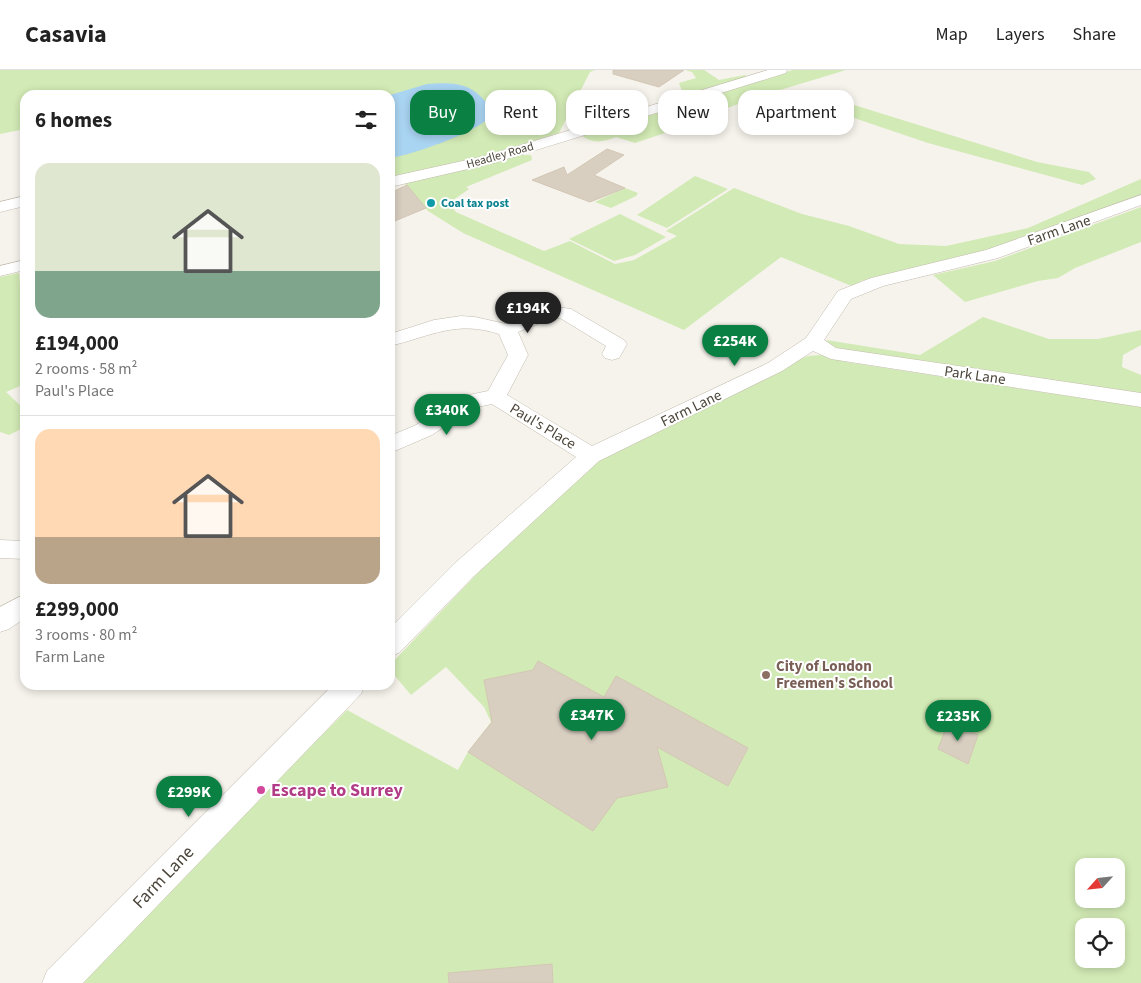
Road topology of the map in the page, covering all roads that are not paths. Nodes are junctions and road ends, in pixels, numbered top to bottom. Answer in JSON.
{"nodes":[{"id":1,"x":781,"y":70,"type":"edge"},
{"id":2,"x":395,"y":181,"type":"edge"},
{"id":3,"x":1141,"y":200,"type":"edge"},
{"id":4,"x":20,"y":202,"type":"edge"},
{"id":5,"x":0,"y":207,"type":"edge"},
{"id":6,"x":20,"y":266,"type":"edge"},
{"id":7,"x":0,"y":270,"type":"edge"},
{"id":8,"x":507,"y":330,"type":"junction"},
{"id":9,"x":395,"y":338,"type":"edge"},
{"id":10,"x":812,"y":342,"type":"junction"},
{"id":11,"x":622,"y":346,"type":"dead end"},
{"id":12,"x":495,"y":397,"type":"junction"},
{"id":13,"x":1141,"y":400,"type":"edge"},
{"id":14,"x":395,"y":443,"type":"edge"},
{"id":15,"x":591,"y":456,"type":"junction"},
{"id":16,"x":0,"y":549,"type":"edge"},
{"id":17,"x":20,"y":550,"type":"edge"},
{"id":18,"x":20,"y":607,"type":"edge"},
{"id":19,"x":0,"y":621,"type":"edge"},
{"id":20,"x":395,"y":640,"type":"edge"},
{"id":21,"x":346,"y":690,"type":"edge"},
{"id":22,"x":59,"y":983,"type":"edge"}],
"edges":[{"from":1,"to":2,"type":"street","name":"Headley Road"},
{"from":3,"to":10,"type":"street","name":"Farm Lane"},
{"from":4,"to":5,"type":"street"},
{"from":6,"to":7,"type":"street"},
{"from":8,"to":9,"type":"street"},
{"from":8,"to":11,"type":"street"},
{"from":8,"to":12,"type":"street","name":"Paul's Place"},
{"from":10,"to":13,"type":"street","name":"Park Lane"},
{"from":10,"to":15,"type":"street","name":"Farm Lane"},
{"from":12,"to":14,"type":"street","name":"Paul's Place"},
{"from":12,"to":15,"type":"street","name":"Paul's Place"},
{"from":15,"to":20,"type":"street","name":"Farm Lane"},
{"from":16,"to":17,"type":"street"},
{"from":18,"to":19,"type":"street"},
{"from":21,"to":22,"type":"street","name":"Farm Lane"}]}
